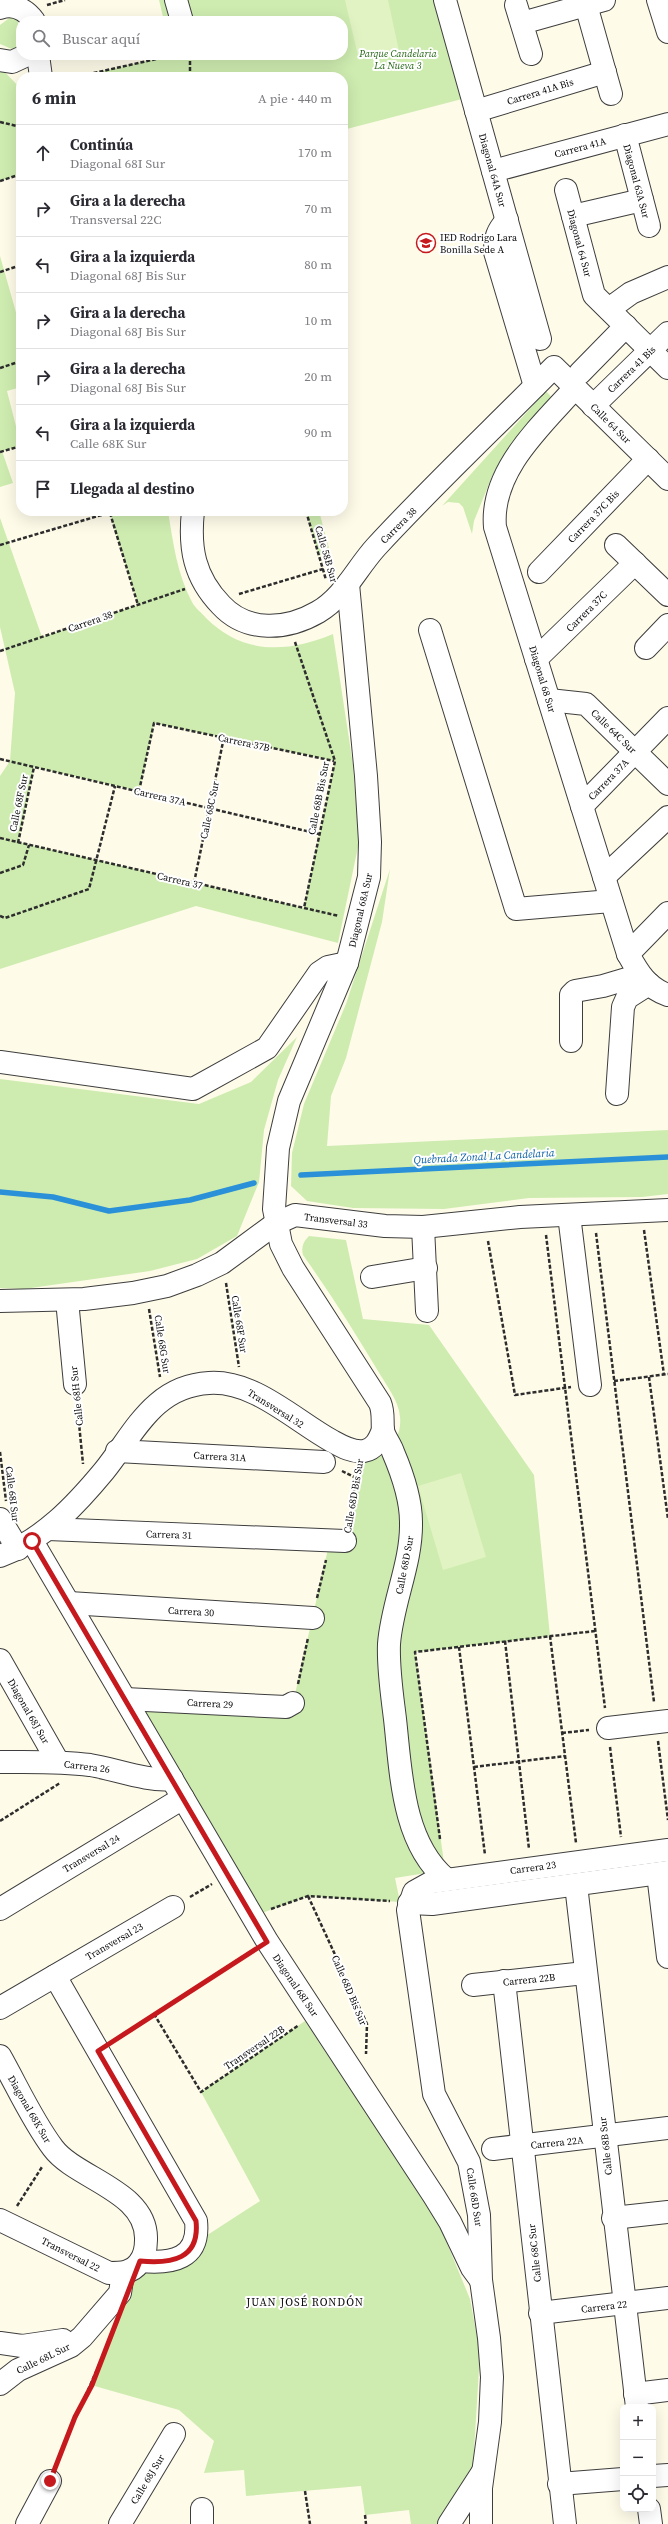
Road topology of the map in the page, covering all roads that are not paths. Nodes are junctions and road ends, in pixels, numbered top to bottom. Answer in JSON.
{"nodes":[{"id":1,"x":6,"y":0,"type":"edge"},
{"id":2,"x":28,"y":0,"type":"edge"},
{"id":3,"x":176,"y":0,"type":"edge"},
{"id":4,"x":445,"y":0,"type":"edge"},
{"id":5,"x":658,"y":0,"type":"edge"},
{"id":6,"x":595,"y":3,"type":"edge"},
{"id":7,"x":0,"y":7,"type":"edge"},
{"id":8,"x":29,"y":16,"type":"edge"},
{"id":9,"x":33,"y":16,"type":"edge"},
{"id":10,"x":181,"y":16,"type":"edge"},
{"id":11,"x":668,"y":32,"type":"edge"},
{"id":12,"x":531,"y":54,"type":"dead end"},
{"id":13,"x":16,"y":60,"type":"edge"},
{"id":14,"x":39,"y":60,"type":"edge"},
{"id":15,"x":2,"y":61,"type":"edge"},
{"id":16,"x":16,"y":72,"type":"edge"},
{"id":17,"x":40,"y":72,"type":"edge"},
{"id":18,"x":605,"y":72,"type":"junction"},
{"id":19,"x":611,"y":94,"type":"dead end"},
{"id":20,"x":476,"y":111,"type":"junction"},
{"id":21,"x":668,"y":124,"type":"edge"},
{"id":22,"x":625,"y":135,"type":"junction"},
{"id":23,"x":493,"y":171,"type":"junction"},
{"id":24,"x":566,"y":190,"type":"dead end"},
{"id":25,"x":642,"y":200,"type":"junction"},
{"id":26,"x":573,"y":216,"type":"junction"},
{"id":27,"x":507,"y":220,"type":"junction"},
{"id":28,"x":649,"y":226,"type":"dead end"},
{"id":29,"x":668,"y":276,"type":"edge"},
{"id":30,"x":601,"y":302,"type":"junction"},
{"id":31,"x":626,"y":326,"type":"junction"},
{"id":32,"x":668,"y":333,"type":"edge"},
{"id":33,"x":540,"y":340,"type":"dead end"},
{"id":34,"x":650,"y":350,"type":"junction"},
{"id":35,"x":554,"y":367,"type":"joint"},
{"id":36,"x":668,"y":368,"type":"edge"},
{"id":37,"x":578,"y":381,"type":"junction"},
{"id":38,"x":535,"y":386,"type":"junction"},
{"id":39,"x":593,"y":406,"type":"junction"},
{"id":40,"x":648,"y":459,"type":"junction"},
{"id":41,"x":668,"y":479,"type":"edge"},
{"id":42,"x":193,"y":516,"type":"edge"},
{"id":43,"x":616,"y":544,"type":"dead end"},
{"id":44,"x":635,"y":562,"type":"junction"},
{"id":45,"x":539,"y":572,"type":"dead end"},
{"id":46,"x":348,"y":584,"type":"junction"},
{"id":47,"x":668,"y":595,"type":"edge"},
{"id":48,"x":668,"y":625,"type":"edge"},
{"id":49,"x":430,"y":630,"type":"dead end"},
{"id":50,"x":646,"y":648,"type":"dead end"},
{"id":51,"x":536,"y":659,"type":"junction"},
{"id":52,"x":549,"y":700,"type":"junction"},
{"id":53,"x":668,"y":718,"type":"edge"},
{"id":54,"x":635,"y":752,"type":"junction"},
{"id":55,"x":668,"y":784,"type":"edge"},
{"id":56,"x":582,"y":806,"type":"junction"},
{"id":57,"x":668,"y":817,"type":"edge"},
{"id":58,"x":604,"y":876,"type":"junction"},
{"id":59,"x":611,"y":901,"type":"junction"},
{"id":60,"x":668,"y":913,"type":"edge"},
{"id":61,"x":628,"y":954,"type":"junction"},
{"id":62,"x":347,"y":963,"type":"junction"},
{"id":63,"x":645,"y":980,"type":"junction"},
{"id":64,"x":668,"y":995,"type":"edge"},
{"id":65,"x":571,"y":1041,"type":"dead end"},
{"id":66,"x":0,"y":1062,"type":"edge"},
{"id":67,"x":616,"y":1094,"type":"dead end"},
{"id":68,"x":668,"y":1210,"type":"edge"},
{"id":69,"x":570,"y":1215,"type":"junction"},
{"id":70,"x":275,"y":1224,"type":"junction"},
{"id":71,"x":423,"y":1227,"type":"junction"},
{"id":72,"x":426,"y":1268,"type":"junction"},
{"id":73,"x":372,"y":1277,"type":"dead end"},
{"id":74,"x":67,"y":1300,"type":"junction"},
{"id":75,"x":0,"y":1301,"type":"edge"},
{"id":76,"x":427,"y":1311,"type":"dead end"},
{"id":77,"x":75,"y":1384,"type":"road end"},
{"id":78,"x":590,"y":1385,"type":"dead end"},
{"id":79,"x":383,"y":1430,"type":"junction"},
{"id":80,"x":117,"y":1451,"type":"junction"},
{"id":81,"x":324,"y":1462,"type":"dead end"},
{"id":82,"x":3,"y":1512,"type":"edge"},
{"id":83,"x":345,"y":1541,"type":"road end"},
{"id":84,"x":24,"y":1544,"type":"edge"},
{"id":85,"x":69,"y":1603,"type":"junction"},
{"id":86,"x":313,"y":1618,"type":"dead end"},
{"id":87,"x":0,"y":1660,"type":"edge"},
{"id":88,"x":125,"y":1699,"type":"junction"},
{"id":89,"x":293,"y":1703,"type":"dead end"},
{"id":90,"x":662,"y":1722,"type":"edge"},
{"id":91,"x":608,"y":1728,"type":"road end"},
{"id":92,"x":0,"y":1762,"type":"edge"},
{"id":93,"x":61,"y":1772,"type":"junction"},
{"id":94,"x":172,"y":1779,"type":"junction"},
{"id":95,"x":183,"y":1798,"type":"junction"},
{"id":96,"x":668,"y":1850,"type":"edge"},
{"id":97,"x":663,"y":1873,"type":"edge"},
{"id":98,"x":446,"y":1879,"type":"junction"},
{"id":99,"x":576,"y":1885,"type":"junction"},
{"id":100,"x":409,"y":1903,"type":"junction"},
{"id":101,"x":173,"y":1907,"type":"road end"},
{"id":102,"x":0,"y":1909,"type":"edge"},
{"id":103,"x":668,"y":1957,"type":"edge"},
{"id":104,"x":586,"y":1973,"type":"junction"},
{"id":105,"x":55,"y":1976,"type":"junction"},
{"id":106,"x":504,"y":1981,"type":"junction"},
{"id":107,"x":473,"y":1985,"type":"dead end"},
{"id":108,"x":0,"y":2008,"type":"edge"},
{"id":109,"x":0,"y":2056,"type":"edge"},
{"id":110,"x":668,"y":2128,"type":"edge"},
{"id":111,"x":604,"y":2137,"type":"junction"},
{"id":112,"x":523,"y":2146,"type":"junction"},
{"id":113,"x":494,"y":2149,"type":"dead end"},
{"id":114,"x":668,"y":2212,"type":"edge"},
{"id":115,"x":613,"y":2218,"type":"junction"},
{"id":116,"x":3,"y":2222,"type":"edge"},
{"id":117,"x":140,"y":2261,"type":"junction"},
{"id":118,"x":123,"y":2273,"type":"junction"},
{"id":119,"x":481,"y":2280,"type":"junction"},
{"id":120,"x":668,"y":2298,"type":"edge"},
{"id":121,"x":624,"y":2304,"type":"junction"},
{"id":122,"x":540,"y":2313,"type":"junction"},
{"id":123,"x":82,"y":2337,"type":"junction"},
{"id":124,"x":0,"y":2343,"type":"edge"},
{"id":125,"x":0,"y":2384,"type":"edge"},
{"id":126,"x":668,"y":2390,"type":"edge"},
{"id":127,"x":636,"y":2400,"type":"edge"},
{"id":128,"x":174,"y":2434,"type":"dead end"},
{"id":129,"x":483,"y":2471,"type":"junction"},
{"id":130,"x":668,"y":2475,"type":"edge"},
{"id":131,"x":656,"y":2476,"type":"edge"},
{"id":132,"x":620,"y":2479,"type":"edge"},
{"id":133,"x":50,"y":2481,"type":"road end"},
{"id":134,"x":559,"y":2484,"type":"junction"},
{"id":135,"x":649,"y":2512,"type":"edge"},
{"id":136,"x":27,"y":2524,"type":"edge"},
{"id":137,"x":120,"y":2524,"type":"edge"},
{"id":138,"x":449,"y":2524,"type":"edge"},
{"id":139,"x":481,"y":2524,"type":"edge"},
{"id":140,"x":565,"y":2524,"type":"edge"},
{"id":141,"x":651,"y":2524,"type":"edge"}],
"edges":[{"from":1,"to":7,"type":"street"},
{"from":2,"to":9,"type":"street"},
{"from":3,"to":10,"type":"street"},
{"from":4,"to":20,"type":"street","name":"Diagonal 64A Sur"},
{"from":5,"to":11,"type":"street"},
{"from":6,"to":12,"type":"street"},
{"from":6,"to":18,"type":"street"},
{"from":7,"to":8,"type":"street"},
{"from":13,"to":15,"type":"street"},
{"from":14,"to":17,"type":"street"},
{"from":15,"to":16,"type":"street"},
{"from":18,"to":19,"type":"street"},
{"from":18,"to":20,"type":"street","name":"Carrera 41A Bis"},
{"from":20,"to":23,"type":"street","name":"Diagonal 64A Sur"},
{"from":21,"to":22,"type":"street","name":"Carrera 41A"},
{"from":22,"to":23,"type":"street","name":"Carrera 41A"},
{"from":22,"to":25,"type":"street","name":"Diagonal 63A Sur"},
{"from":23,"to":27,"type":"street","name":"Diagonal 64A Sur"},
{"from":24,"to":26,"type":"street","name":"Diagonal 64 Sur"},
{"from":25,"to":26,"type":"street"},
{"from":25,"to":28,"type":"street","name":"Diagonal 63A Sur"},
{"from":26,"to":30,"type":"street","name":"Diagonal 64 Sur"},
{"from":27,"to":33,"type":"street","name":"Diagonal 64A Sur"},
{"from":27,"to":38,"type":"street"},
{"from":29,"to":30,"type":"street"},
{"from":30,"to":31,"type":"street"},
{"from":31,"to":34,"type":"street"},
{"from":31,"to":37,"type":"street","name":"Diagonal 68 Sur"},
{"from":32,"to":34,"type":"street","name":"Carrera 41 Bis"},
{"from":34,"to":36,"type":"street"},
{"from":34,"to":39,"type":"street","name":"Carrera 41 Bis"},
{"from":35,"to":37,"type":"street","name":"Calle 64 Sur"},
{"from":35,"to":38,"type":"street","name":"Carrera 38"},
{"from":37,"to":39,"type":"street","name":"Calle 64 Sur"},
{"from":37,"to":51,"type":"street","name":"Diagonal 68 Sur"},
{"from":38,"to":46,"type":"street","name":"Carrera 38"},
{"from":39,"to":40,"type":"street","name":"Calle 64 Sur"},
{"from":40,"to":41,"type":"street","name":"Calle 64 Sur"},
{"from":40,"to":45,"type":"street","name":"Carrera 37C Bis"},
{"from":42,"to":46,"type":"street","name":"Carrera 38"},
{"from":43,"to":44,"type":"street"},
{"from":44,"to":47,"type":"street"},
{"from":44,"to":51,"type":"street","name":"Carrera 37C"},
{"from":46,"to":62,"type":"street","name":"Diagonal 68A Sur"},
{"from":48,"to":50,"type":"street"},
{"from":49,"to":59,"type":"street"},
{"from":51,"to":52,"type":"street","name":"Diagonal 68 Sur"},
{"from":52,"to":54,"type":"street","name":"Calle 64C Sur"},
{"from":52,"to":56,"type":"street","name":"Diagonal 68 Sur"},
{"from":53,"to":54,"type":"street","name":"Carrera 37A"},
{"from":54,"to":55,"type":"street","name":"Calle 64C Sur"},
{"from":54,"to":56,"type":"street","name":"Carrera 37A"},
{"from":56,"to":58,"type":"street","name":"Diagonal 68 Sur"},
{"from":57,"to":58,"type":"street"},
{"from":58,"to":59,"type":"street","name":"Diagonal 68 Sur"},
{"from":59,"to":61,"type":"street","name":"Diagonal 68 Sur"},
{"from":60,"to":61,"type":"street"},
{"from":61,"to":63,"type":"street","name":"Diagonal 68 Sur"},
{"from":62,"to":66,"type":"street"},
{"from":62,"to":70,"type":"street","name":"Diagonal 68A Sur"},
{"from":63,"to":64,"type":"street"},
{"from":63,"to":65,"type":"street"},
{"from":63,"to":67,"type":"street"},
{"from":68,"to":69,"type":"street","name":"Transversal 33"},
{"from":69,"to":71,"type":"street","name":"Transversal 33"},
{"from":69,"to":78,"type":"street"},
{"from":70,"to":71,"type":"street","name":"Transversal 33"},
{"from":70,"to":74,"type":"street","name":"Transversal 33"},
{"from":70,"to":79,"type":"street","name":"Calle 68D Sur"},
{"from":71,"to":72,"type":"street"},
{"from":72,"to":73,"type":"street"},
{"from":72,"to":76,"type":"street"},
{"from":74,"to":75,"type":"street","name":"Transversal 33"},
{"from":74,"to":77,"type":"street","name":"Calle 68H Sur"},
{"from":79,"to":80,"type":"street","name":"Transversal 32"},
{"from":79,"to":98,"type":"street","name":"Calle 68D Sur"},
{"from":80,"to":81,"type":"street","name":"Carrera 31A"},
{"from":80,"to":84,"type":"street","name":"Transversal 32"},
{"from":82,"to":84,"type":"street","name":"Diagonal 68I Sur"},
{"from":83,"to":84,"type":"street","name":"Carrera 31"},
{"from":84,"to":85,"type":"street","name":"Diagonal 68I Sur"},
{"from":85,"to":86,"type":"street","name":"Carrera 30"},
{"from":85,"to":88,"type":"street","name":"Diagonal 68I Sur"},
{"from":87,"to":93,"type":"street","name":"Diagonal 68J Sur"},
{"from":88,"to":89,"type":"street","name":"Carrera 29"},
{"from":88,"to":94,"type":"street","name":"Diagonal 68I Sur"},
{"from":90,"to":91,"type":"street"},
{"from":92,"to":93,"type":"street","name":"Carrera 26"},
{"from":93,"to":94,"type":"street","name":"Carrera 26"},
{"from":94,"to":95,"type":"street","name":"Diagonal 68I Sur"},
{"from":95,"to":102,"type":"street","name":"Transversal 24"},
{"from":95,"to":119,"type":"street","name":"Diagonal 68I Sur"},
{"from":96,"to":98,"type":"street","name":"Carrera 23"},
{"from":97,"to":99,"type":"street"},
{"from":97,"to":103,"type":"street"},
{"from":98,"to":100,"type":"street","name":"Carrera 23"},
{"from":99,"to":100,"type":"street"},
{"from":99,"to":104,"type":"street","name":"Calle 68B Sur"},
{"from":100,"to":119,"type":"street","name":"Calle 68D Sur"},
{"from":101,"to":105,"type":"street","name":"Transversal 23"},
{"from":104,"to":106,"type":"street","name":"Carrera 22B"},
{"from":104,"to":111,"type":"street","name":"Calle 68B Sur"},
{"from":105,"to":108,"type":"street","name":"Transversal 23"},
{"from":105,"to":117,"type":"street"},
{"from":106,"to":107,"type":"street","name":"Carrera 22B"},
{"from":106,"to":112,"type":"street","name":"Calle 68C Sur"},
{"from":109,"to":117,"type":"street","name":"Diagonal 68K Sur"},
{"from":110,"to":111,"type":"street","name":"Carrera 22A"},
{"from":111,"to":112,"type":"street","name":"Carrera 22A"},
{"from":111,"to":115,"type":"street","name":"Calle 68B Sur"},
{"from":112,"to":113,"type":"street","name":"Carrera 22A"},
{"from":112,"to":122,"type":"street","name":"Calle 68C Sur"},
{"from":114,"to":115,"type":"street"},
{"from":115,"to":121,"type":"street","name":"Calle 68B Sur"},
{"from":116,"to":118,"type":"street","name":"Transversal 22"},
{"from":117,"to":118,"type":"street"},
{"from":118,"to":123,"type":"street","name":"Calle 68L Sur"},
{"from":119,"to":129,"type":"street","name":"Calle 68D Sur"},
{"from":120,"to":121,"type":"street","name":"Carrera 22"},
{"from":121,"to":122,"type":"street","name":"Carrera 22"},
{"from":121,"to":127,"type":"street","name":"Calle 68B Sur"},
{"from":122,"to":134,"type":"street","name":"Calle 68C Sur"},
{"from":123,"to":124,"type":"street"},
{"from":123,"to":125,"type":"street","name":"Calle 68L Sur"},
{"from":126,"to":127,"type":"street"},
{"from":128,"to":137,"type":"street","name":"Calle 68J Sur"},
{"from":129,"to":138,"type":"street"},
{"from":129,"to":139,"type":"street","name":"Calle 68D Sur"},
{"from":130,"to":131,"type":"street"},
{"from":132,"to":134,"type":"street"},
{"from":133,"to":136,"type":"street"},
{"from":134,"to":140,"type":"street","name":"Calle 68C Sur"},
{"from":135,"to":141,"type":"street"}]}
